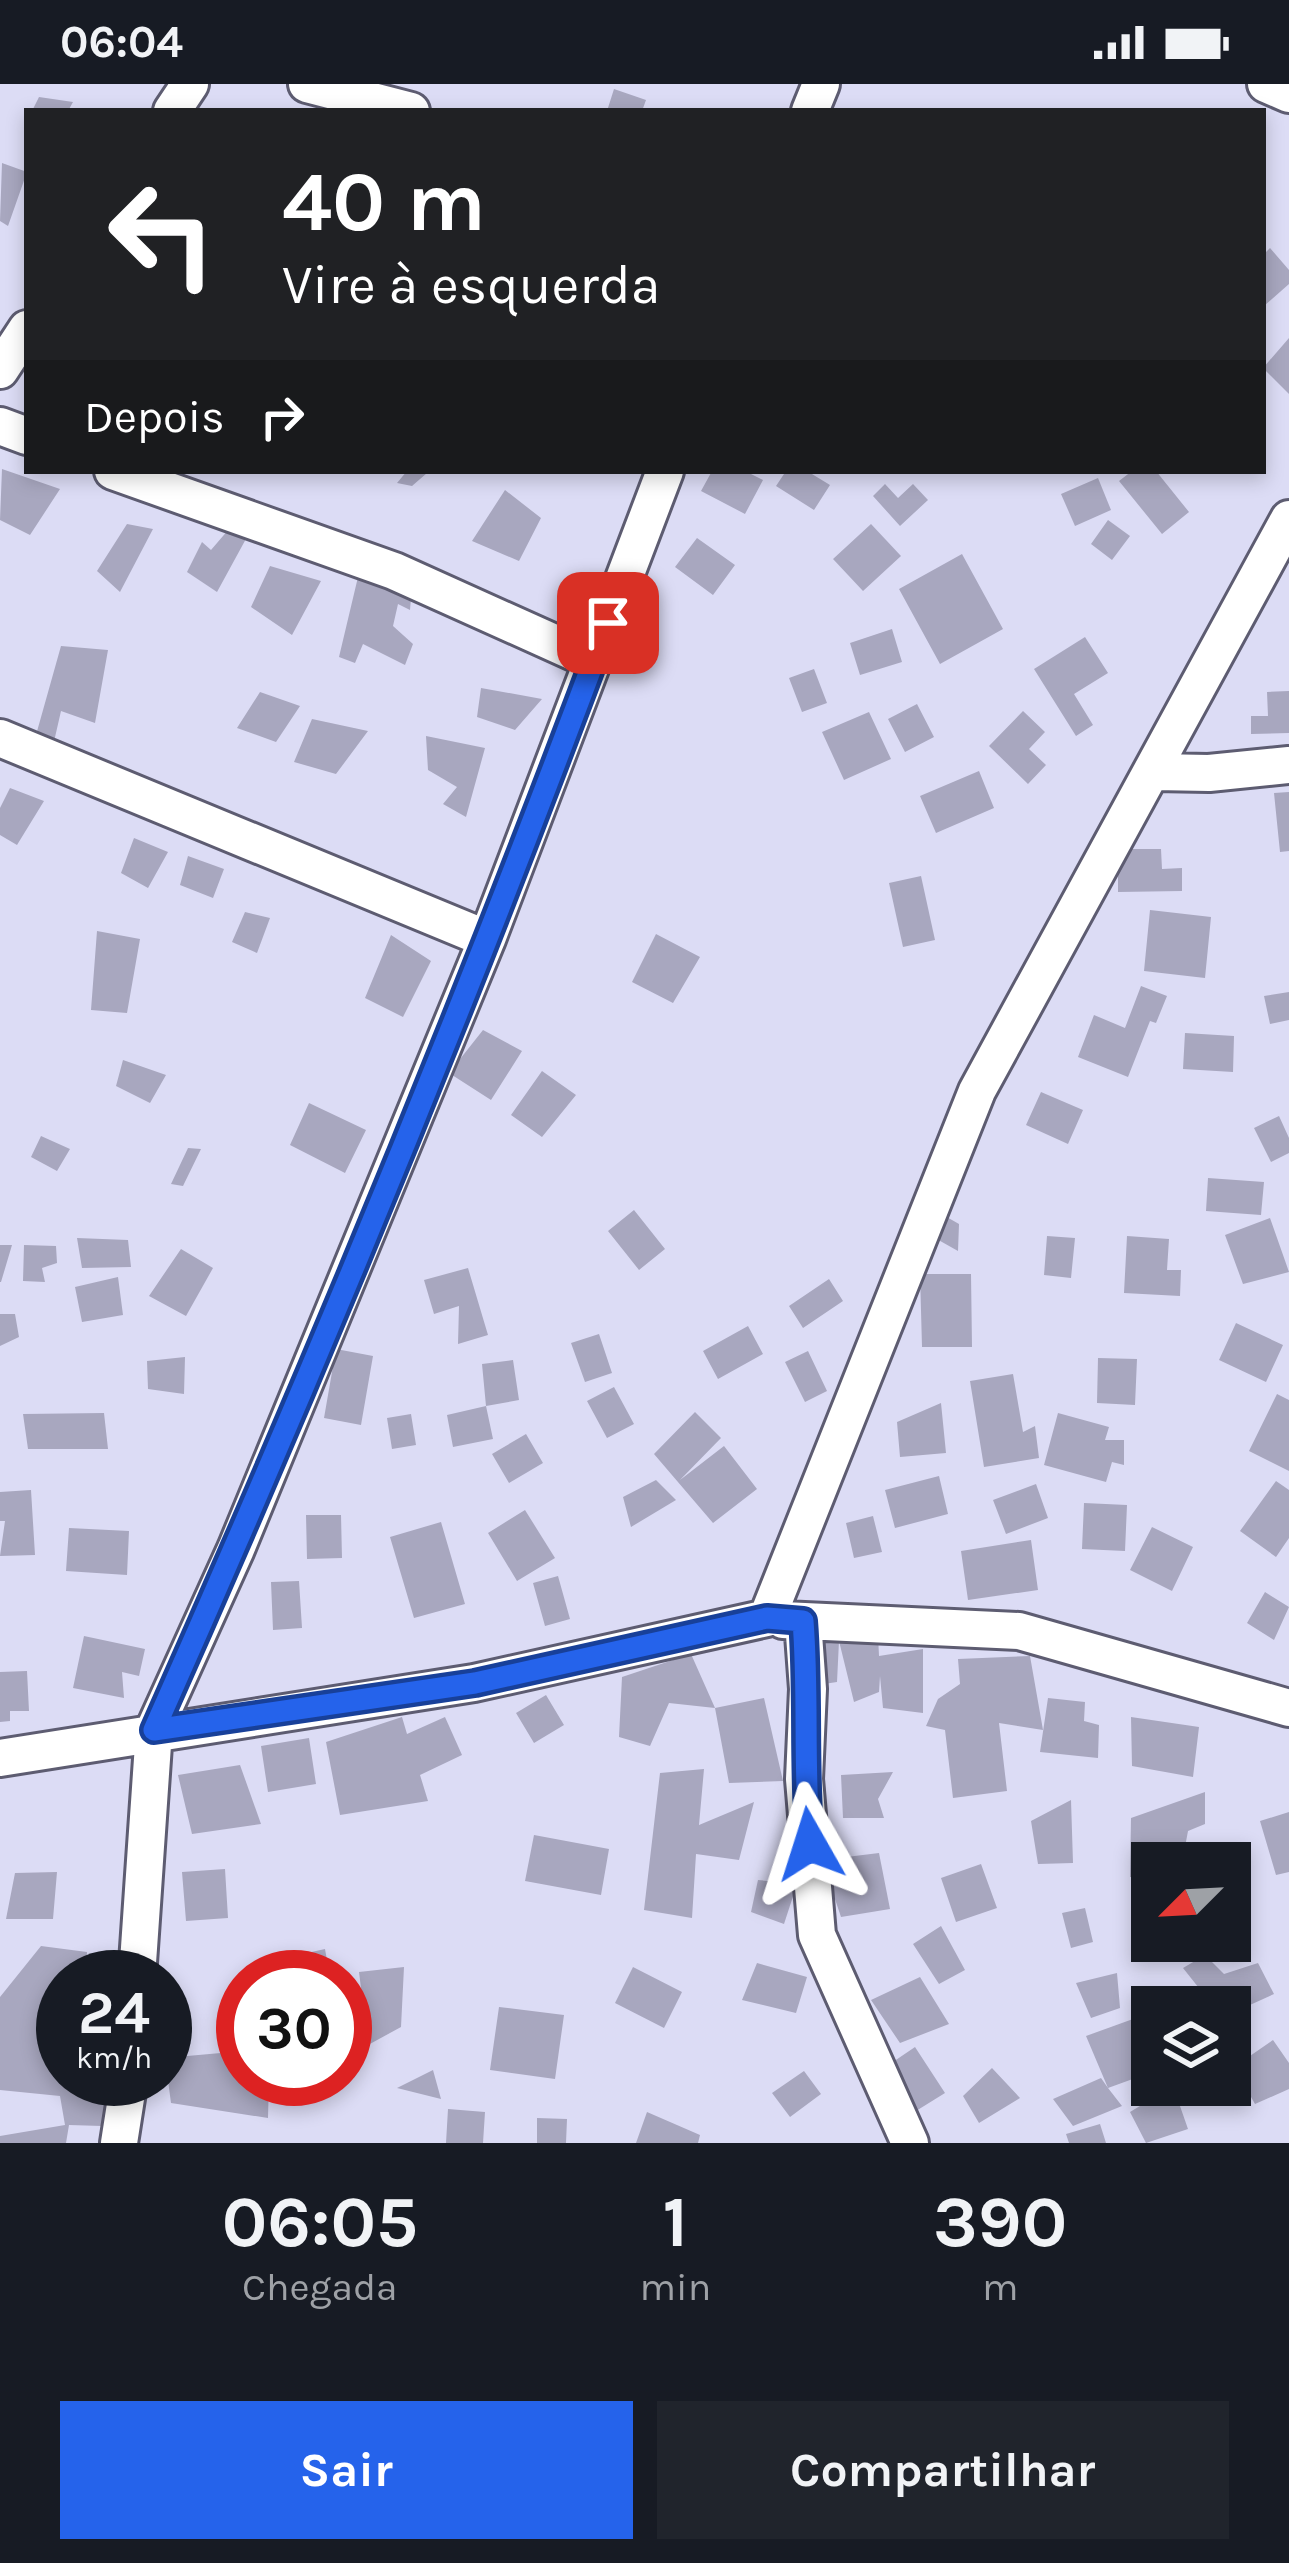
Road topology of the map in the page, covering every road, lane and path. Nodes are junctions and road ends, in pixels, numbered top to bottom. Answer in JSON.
{"nodes":[{"id":1,"x":308,"y":84,"type":"edge"},
{"id":2,"x":1266,"y":84,"type":"edge"},
{"id":3,"x":1289,"y":94,"type":"edge"},
{"id":4,"x":400,"y":108,"type":"edge"},
{"id":5,"x":24,"y":334,"type":"edge"},
{"id":6,"x":0,"y":370,"type":"edge"},
{"id":7,"x":121,"y":474,"type":"edge"},
{"id":8,"x":664,"y":474,"type":"edge"},
{"id":9,"x":1289,"y":519,"type":"edge"},
{"id":10,"x":594,"y":661,"type":"junction"},
{"id":11,"x":0,"y":738,"type":"edge"},
{"id":12,"x":1289,"y":765,"type":"edge"},
{"id":13,"x":1155,"y":772,"type":"junction"},
{"id":14,"x":487,"y":938,"type":"junction"},
{"id":15,"x":785,"y":1620,"type":"junction"},
{"id":16,"x":1289,"y":1708,"type":"edge"},
{"id":17,"x":154,"y":1730,"type":"junction"},
{"id":18,"x":0,"y":1758,"type":"edge"},
{"id":19,"x":139,"y":1950,"type":"edge"},
{"id":20,"x":125,"y":2106,"type":"edge"},
{"id":21,"x":119,"y":2143,"type":"edge"},
{"id":22,"x":910,"y":2143,"type":"edge"}],
"edges":[{"from":1,"to":4,"type":"street"},
{"from":2,"to":3,"type":"street"},
{"from":5,"to":6,"type":"street"},
{"from":7,"to":10,"type":"street"},
{"from":8,"to":10,"type":"street"},
{"from":9,"to":13,"type":"street"},
{"from":10,"to":14,"type":"street"},
{"from":11,"to":14,"type":"street"},
{"from":12,"to":13,"type":"street"},
{"from":13,"to":15,"type":"street"},
{"from":14,"to":17,"type":"street"},
{"from":15,"to":16,"type":"street"},
{"from":15,"to":17,"type":"street"},
{"from":15,"to":22,"type":"street"},
{"from":17,"to":18,"type":"street"},
{"from":17,"to":19,"type":"street"},
{"from":20,"to":21,"type":"street"}]}
